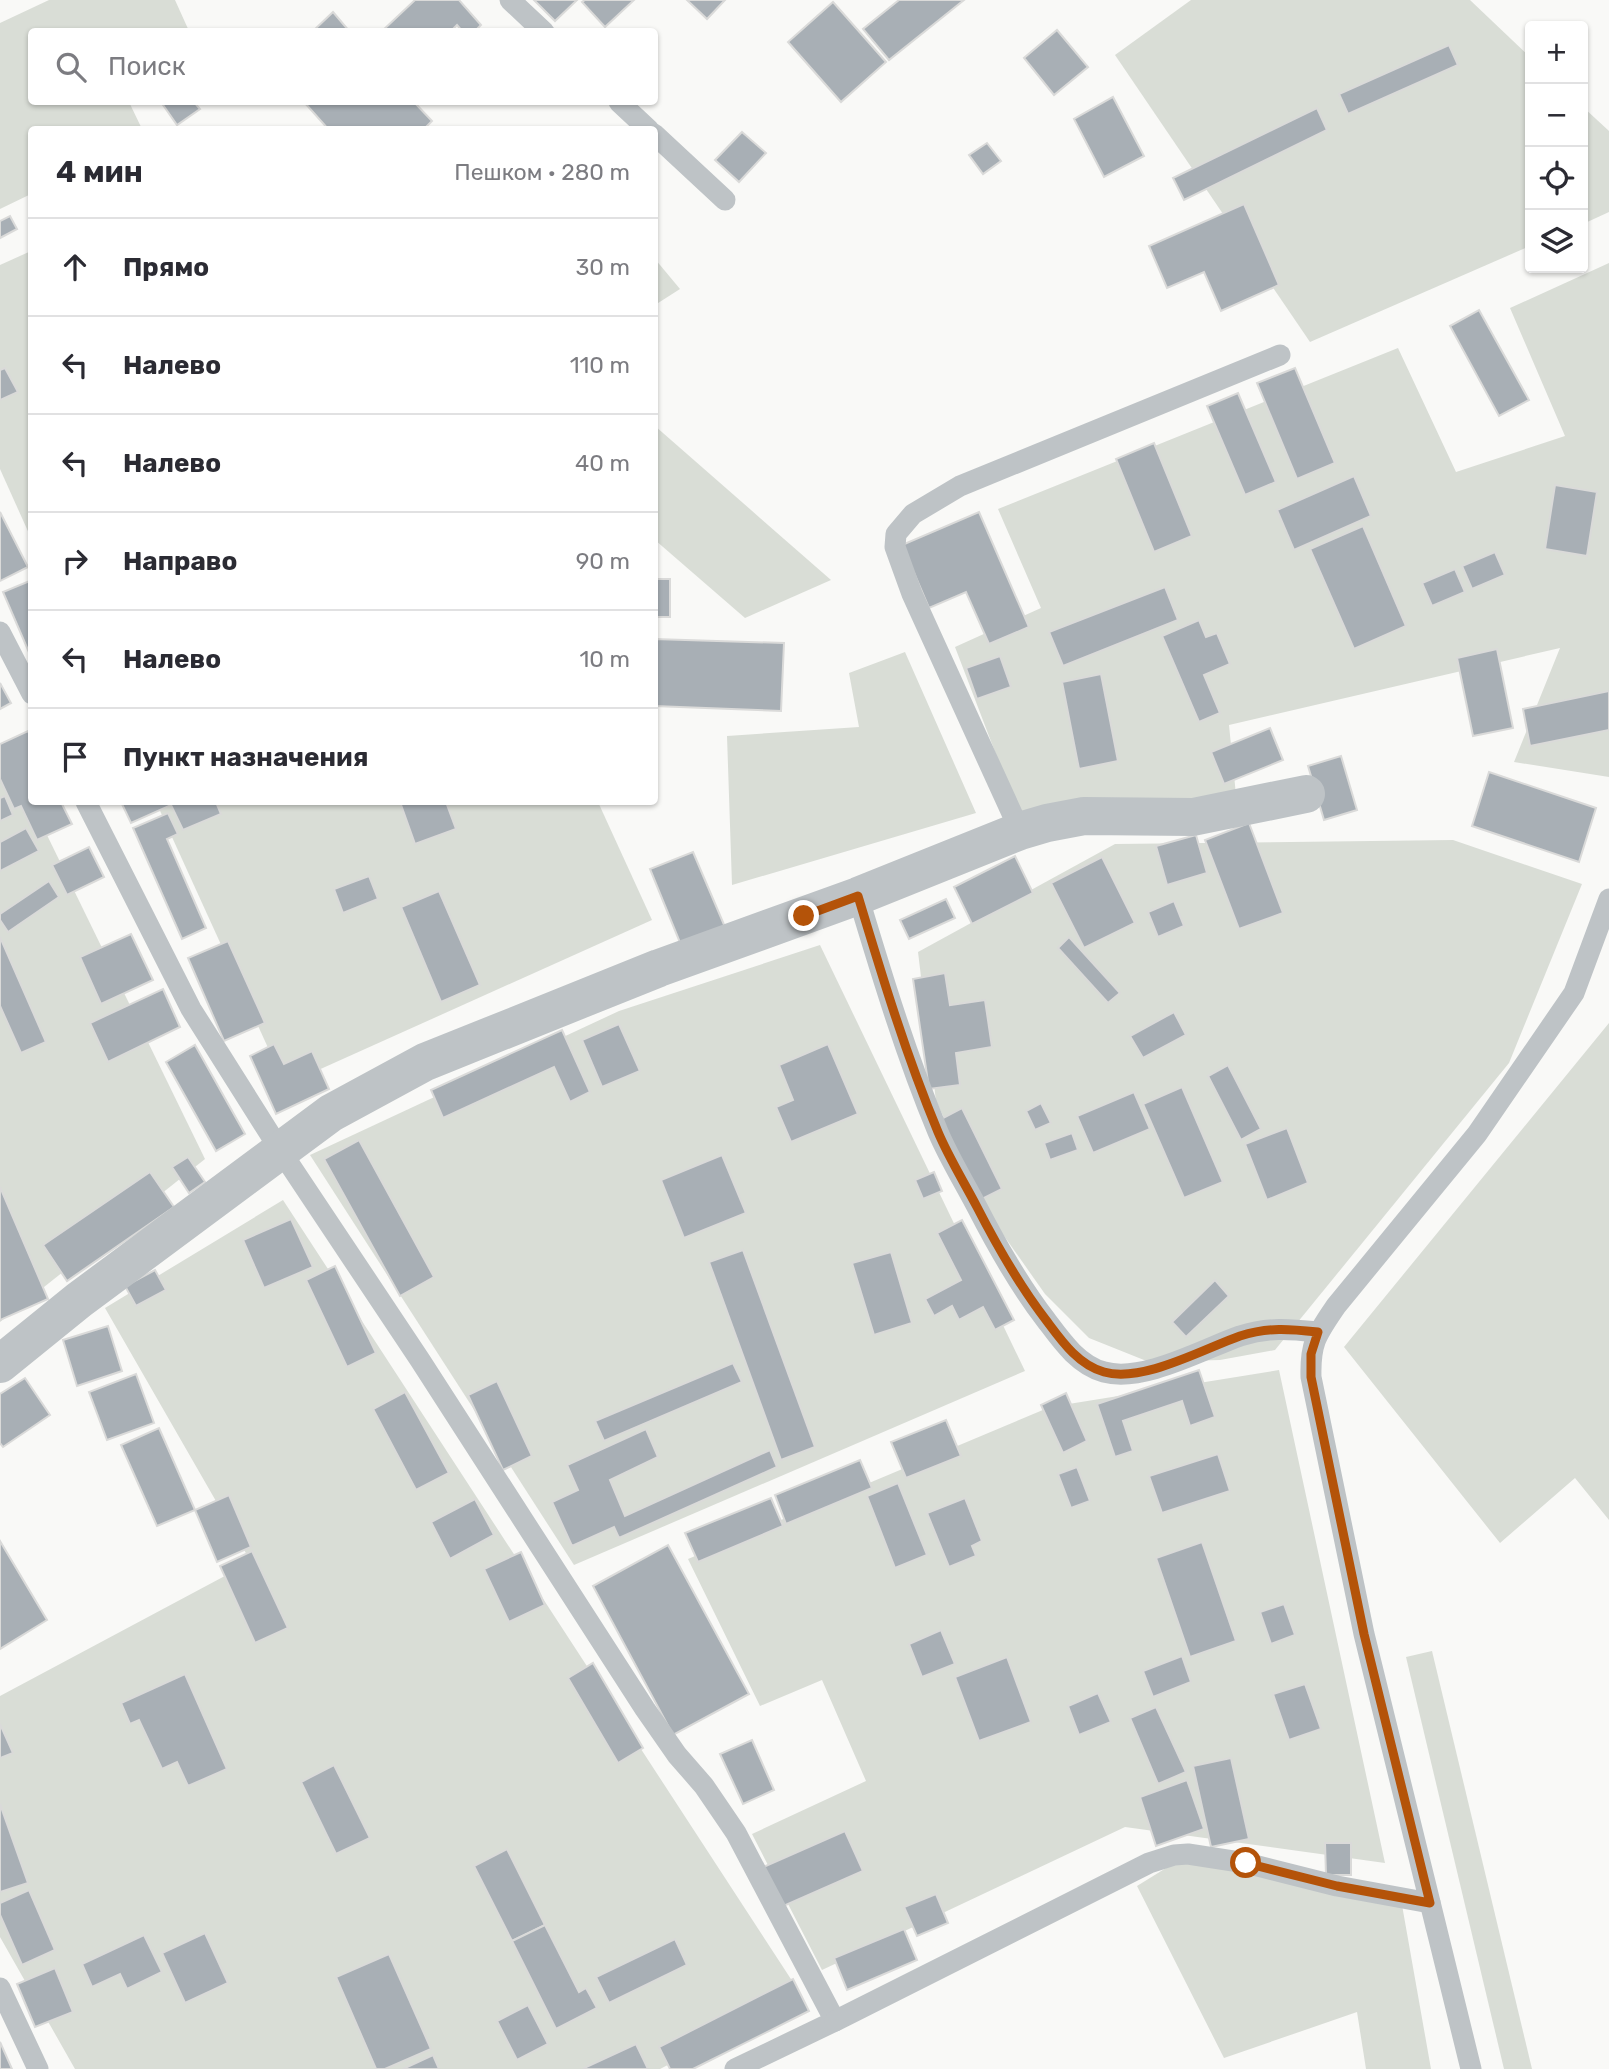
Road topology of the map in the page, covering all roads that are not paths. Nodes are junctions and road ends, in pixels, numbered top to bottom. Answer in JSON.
{"nodes":[{"id":1,"x":510,"y":0,"type":"edge"},
{"id":2,"x":540,"y":28,"type":"edge"},
{"id":3,"x":622,"y":105,"type":"edge"},
{"id":4,"x":645,"y":126,"type":"edge"},
{"id":5,"x":658,"y":138,"type":"edge"},
{"id":6,"x":725,"y":200,"type":"dead end"},
{"id":7,"x":1280,"y":355,"type":"dead end"},
{"id":8,"x":0,"y":632,"type":"edge"},
{"id":9,"x":28,"y":686,"type":"edge"},
{"id":10,"x":1306,"y":794,"type":"dead end"},
{"id":11,"x":88,"y":805,"type":"edge"},
{"id":12,"x":1020,"y":831,"type":"junction"},
{"id":13,"x":858,"y":896,"type":"junction"},
{"id":14,"x":1609,"y":899,"type":"edge"},
{"id":15,"x":280,"y":1150,"type":"junction"},
{"id":16,"x":1318,"y":1332,"type":"junction"},
{"id":17,"x":0,"y":1364,"type":"edge"},
{"id":18,"x":1430,"y":1903,"type":"junction"},
{"id":19,"x":0,"y":1988,"type":"edge"},
{"id":20,"x":835,"y":2021,"type":"junction"},
{"id":21,"x":38,"y":2069,"type":"edge"},
{"id":22,"x":735,"y":2069,"type":"edge"},
{"id":23,"x":1471,"y":2069,"type":"edge"}],
"edges":[{"from":1,"to":2,"type":"lane"},
{"from":3,"to":4,"type":"lane"},
{"from":5,"to":6,"type":"lane"},
{"from":7,"to":12,"type":"lane"},
{"from":8,"to":9,"type":"lane"},
{"from":10,"to":12,"type":"street"},
{"from":11,"to":15,"type":"lane"},
{"from":12,"to":13,"type":"street"},
{"from":13,"to":15,"type":"street"},
{"from":13,"to":16,"type":"lane"},
{"from":14,"to":16,"type":"lane"},
{"from":15,"to":17,"type":"street"},
{"from":15,"to":20,"type":"lane"},
{"from":16,"to":18,"type":"lane"},
{"from":18,"to":20,"type":"lane"},
{"from":18,"to":23,"type":"lane"},
{"from":19,"to":21,"type":"lane"},
{"from":20,"to":22,"type":"lane"}]}
